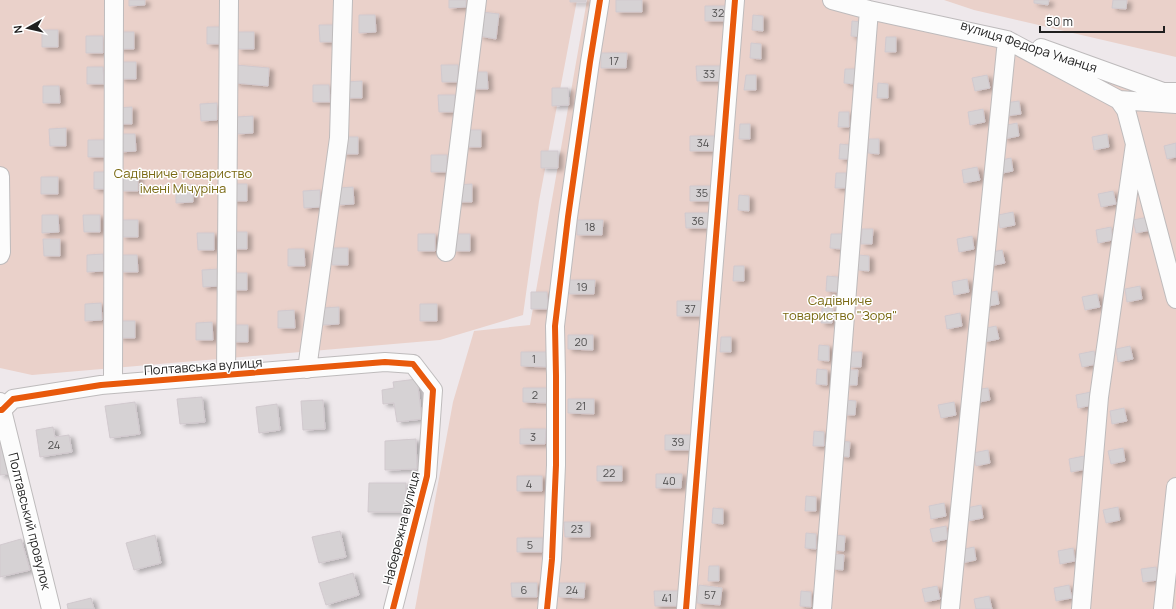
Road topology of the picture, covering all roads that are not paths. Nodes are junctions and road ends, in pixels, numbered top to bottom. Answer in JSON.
{"nodes":[{"id":1,"x":114,"y":0,"type":"edge"},
{"id":2,"x":229,"y":0,"type":"edge"},
{"id":3,"x":343,"y":0,"type":"edge"},
{"id":4,"x":476,"y":0,"type":"edge"},
{"id":5,"x":600,"y":0,"type":"edge"},
{"id":6,"x":735,"y":0,"type":"edge"},
{"id":7,"x":832,"y":0,"type":"edge"},
{"id":8,"x":875,"y":5,"type":"edge"},
{"id":9,"x":1007,"y":40,"type":"junction"},
{"id":10,"x":1176,"y":92,"type":"edge"},
{"id":11,"x":1119,"y":100,"type":"junction"},
{"id":12,"x":1176,"y":104,"type":"edge"},
{"id":13,"x":1135,"y":144,"type":"junction"},
{"id":14,"x":0,"y":176,"type":"edge"},
{"id":15,"x":446,"y":252,"type":"dead end"},
{"id":16,"x":0,"y":255,"type":"edge"},
{"id":17,"x":1176,"y":299,"type":"edge"},
{"id":18,"x":413,"y":364,"type":"joint"},
{"id":19,"x":308,"y":369,"type":"junction"},
{"id":20,"x":226,"y":375,"type":"junction"},
{"id":21,"x":113,"y":384,"type":"junction"},
{"id":22,"x":1,"y":407,"type":"edge"},
{"id":23,"x":1176,"y":487,"type":"edge"},
{"id":24,"x":51,"y":609,"type":"edge"},
{"id":25,"x":393,"y":609,"type":"edge"},
{"id":26,"x":547,"y":609,"type":"edge"},
{"id":27,"x":686,"y":609,"type":"edge"},
{"id":28,"x":822,"y":609,"type":"edge"},
{"id":29,"x":950,"y":609,"type":"edge"},
{"id":30,"x":1081,"y":609,"type":"edge"},
{"id":31,"x":1163,"y":609,"type":"edge"}],
"edges":[{"from":1,"to":21,"type":"street"},
{"from":2,"to":20,"type":"street"},
{"from":3,"to":19,"type":"street"},
{"from":4,"to":15,"type":"street"},
{"from":5,"to":26,"type":"street"},
{"from":6,"to":27,"type":"street"},
{"from":7,"to":8,"type":"street"},
{"from":8,"to":9,"type":"street"},
{"from":8,"to":10,"type":"street","name":"вулиця Федора Уманця"},
{"from":8,"to":28,"type":"street"},
{"from":9,"to":11,"type":"street"},
{"from":9,"to":29,"type":"street"},
{"from":11,"to":12,"type":"street"},
{"from":11,"to":13,"type":"street"},
{"from":13,"to":17,"type":"street"},
{"from":13,"to":30,"type":"street"},
{"from":14,"to":16,"type":"street"},
{"from":18,"to":19,"type":"street","name":"Полтавська вулиця"},
{"from":18,"to":25,"type":"street","name":"Набережна вулиця"},
{"from":19,"to":20,"type":"street","name":"Полтавська вулиця"},
{"from":20,"to":21,"type":"street","name":"Полтавська вулиця"},
{"from":21,"to":22,"type":"street","name":"Полтавська вулиця"},
{"from":22,"to":24,"type":"street","name":"Полтавський провулок"},
{"from":23,"to":31,"type":"street"}]}
